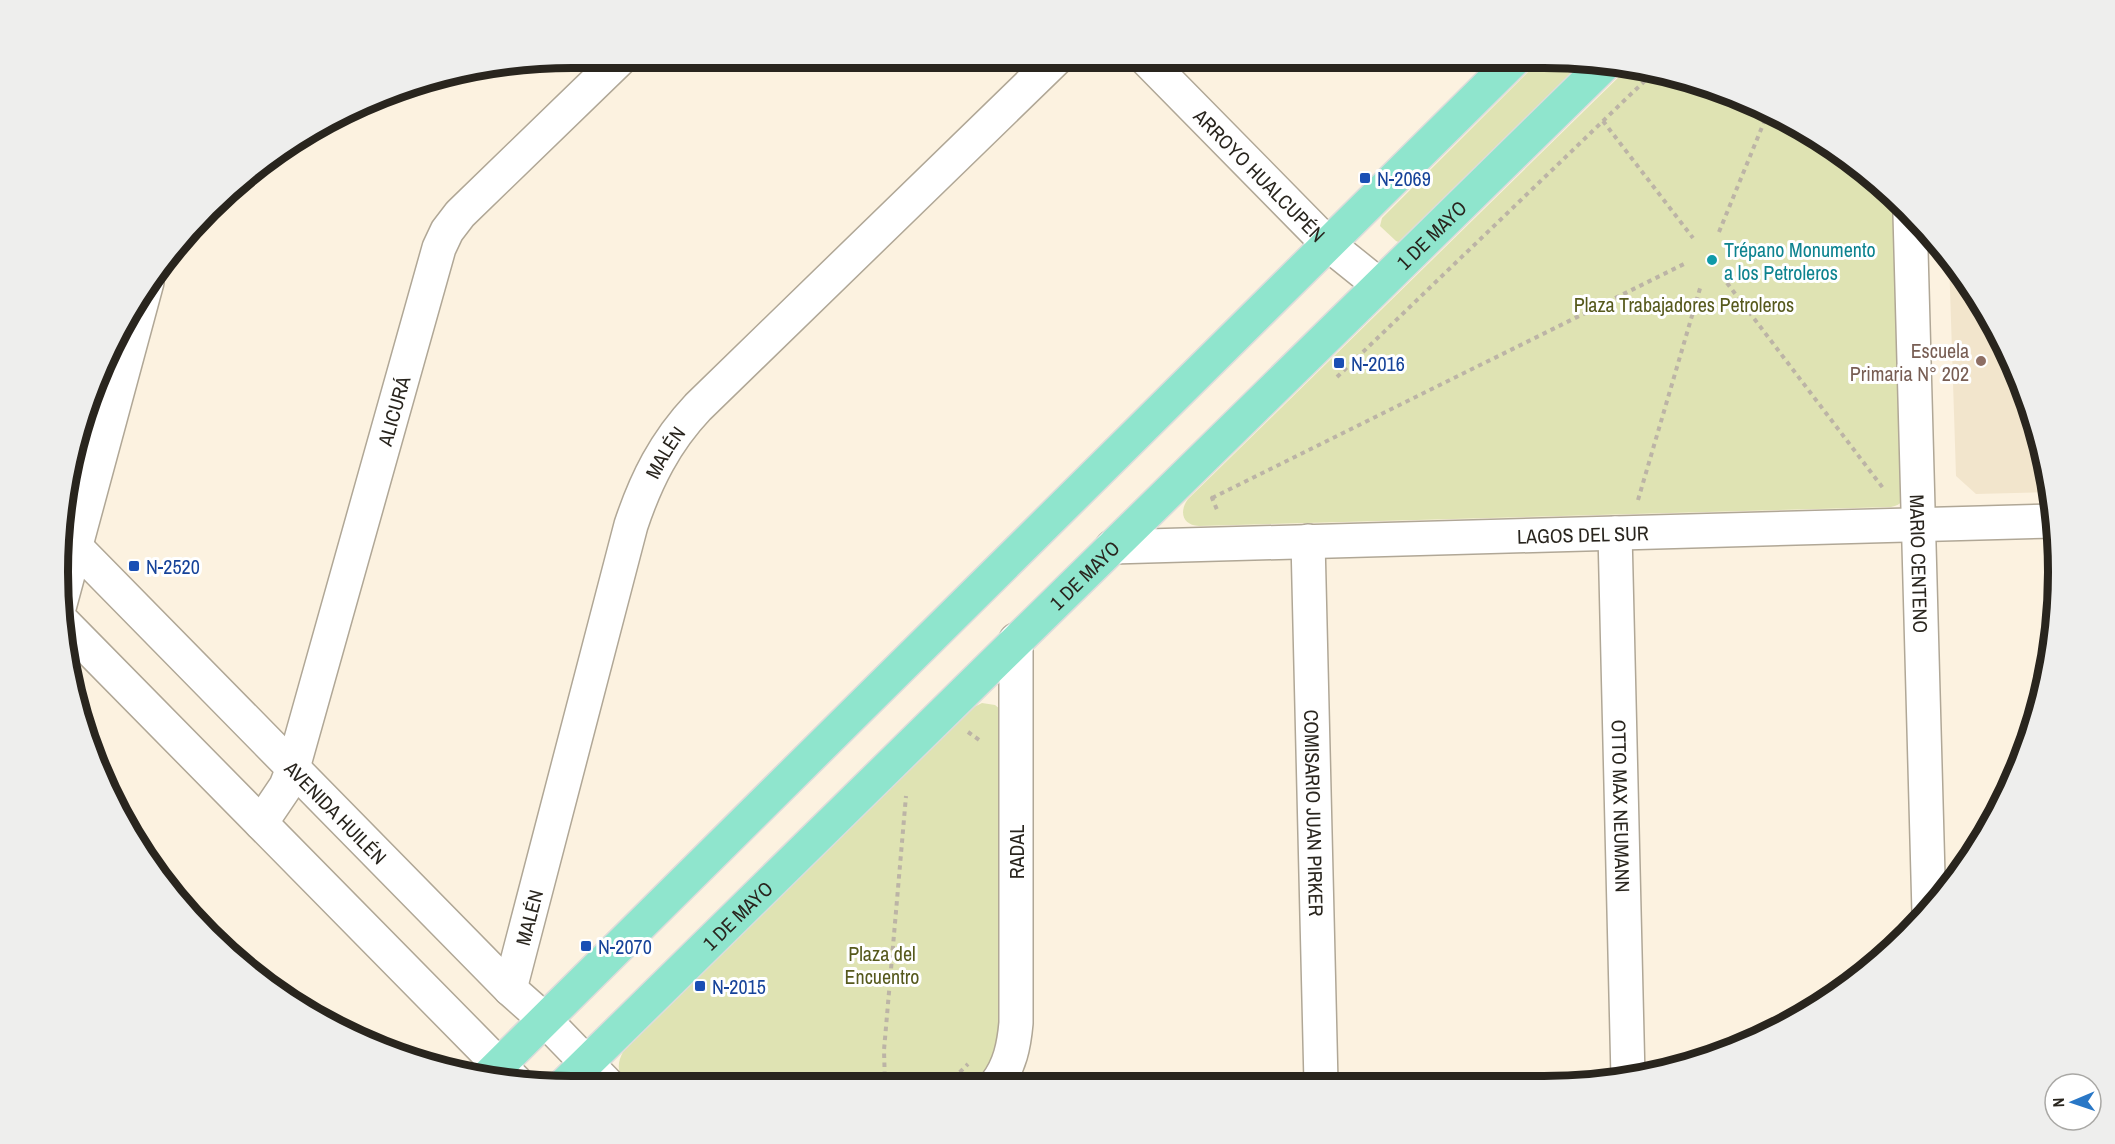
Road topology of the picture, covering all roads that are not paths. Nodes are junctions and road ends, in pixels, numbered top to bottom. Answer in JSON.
{"nodes":[{"id":1,"x":611,"y":68,"type":"edge"},
{"id":2,"x":1047,"y":68,"type":"edge"},
{"id":3,"x":1155,"y":68,"type":"edge"},
{"id":4,"x":1506,"y":68,"type":"edge"},
{"id":5,"x":1598,"y":71,"type":"edge"},
{"id":6,"x":1910,"y":226,"type":"edge"},
{"id":7,"x":1328,"y":244,"type":"junction"},
{"id":8,"x":1379,"y":285,"type":"junction"},
{"id":9,"x":137,"y":317,"type":"edge"},
{"id":10,"x":2044,"y":521,"type":"edge"},
{"id":11,"x":1918,"y":525,"type":"junction"},
{"id":12,"x":1614,"y":533,"type":"junction"},
{"id":13,"x":1308,"y":541,"type":"junction"},
{"id":14,"x":71,"y":542,"type":"edge"},
{"id":15,"x":1112,"y":546,"type":"junction"},
{"id":16,"x":71,"y":630,"type":"edge"},
{"id":17,"x":1016,"y":640,"type":"junction"},
{"id":18,"x":293,"y":768,"type":"junction"},
{"id":19,"x":261,"y":823,"type":"junction"},
{"id":20,"x":1929,"y":897,"type":"edge"},
{"id":21,"x":510,"y":988,"type":"junction"},
{"id":22,"x":545,"y":1020,"type":"junction"},
{"id":23,"x":586,"y":1062,"type":"junction"},
{"id":24,"x":1628,"y":1069,"type":"edge"},
{"id":25,"x":497,"y":1071,"type":"edge"},
{"id":26,"x":504,"y":1072,"type":"edge"},
{"id":27,"x":1003,"y":1074,"type":"edge"},
{"id":28,"x":573,"y":1076,"type":"edge"},
{"id":29,"x":599,"y":1076,"type":"edge"},
{"id":30,"x":1321,"y":1076,"type":"edge"}],
"edges":[{"from":1,"to":18,"type":"street","name":"ALICURÁ"},
{"from":2,"to":21,"type":"street","name":"MALÉN"},
{"from":3,"to":7,"type":"street","name":"ARROYO HUALCUPÉN"},
{"from":4,"to":7,"type":"main road"},
{"from":5,"to":8,"type":"main road","name":"1 DE MAYO"},
{"from":6,"to":11,"type":"street","name":"MARIO CENTENO"},
{"from":7,"to":8,"type":"street","name":"ARROYO HUALCUPÉN"},
{"from":7,"to":22,"type":"main road"},
{"from":8,"to":15,"type":"main road","name":"1 DE MAYO"},
{"from":9,"to":14,"type":"street"},
{"from":10,"to":11,"type":"street","name":"LAGOS DEL SUR"},
{"from":11,"to":12,"type":"street","name":"LAGOS DEL SUR"},
{"from":11,"to":20,"type":"street","name":"MARIO CENTENO"},
{"from":12,"to":13,"type":"street","name":"LAGOS DEL SUR"},
{"from":12,"to":24,"type":"street","name":"OTTO MAX NEUMANN"},
{"from":13,"to":15,"type":"street","name":"LAGOS DEL SUR"},
{"from":13,"to":30,"type":"street","name":"COMISARIO JUAN PIRKER"},
{"from":14,"to":18,"type":"street","name":"AVENIDA HUILÉN"},
{"from":15,"to":17,"type":"main road","name":"1 DE MAYO"},
{"from":16,"to":19,"type":"street"},
{"from":17,"to":23,"type":"main road","name":"1 DE MAYO"},
{"from":17,"to":27,"type":"street","name":"RADAL"},
{"from":18,"to":19,"type":"street","name":"ALICURÁ"},
{"from":18,"to":21,"type":"street","name":"AVENIDA HUILÉN"},
{"from":19,"to":25,"type":"street"},
{"from":21,"to":22,"type":"street","name":"AVENIDA HUILÉN"},
{"from":22,"to":23,"type":"street","name":"AVENIDA HUILÉN"},
{"from":22,"to":26,"type":"main road"},
{"from":23,"to":28,"type":"main road","name":"1 DE MAYO"},
{"from":23,"to":29,"type":"street","name":"AVENIDA HUILÉN"}]}
